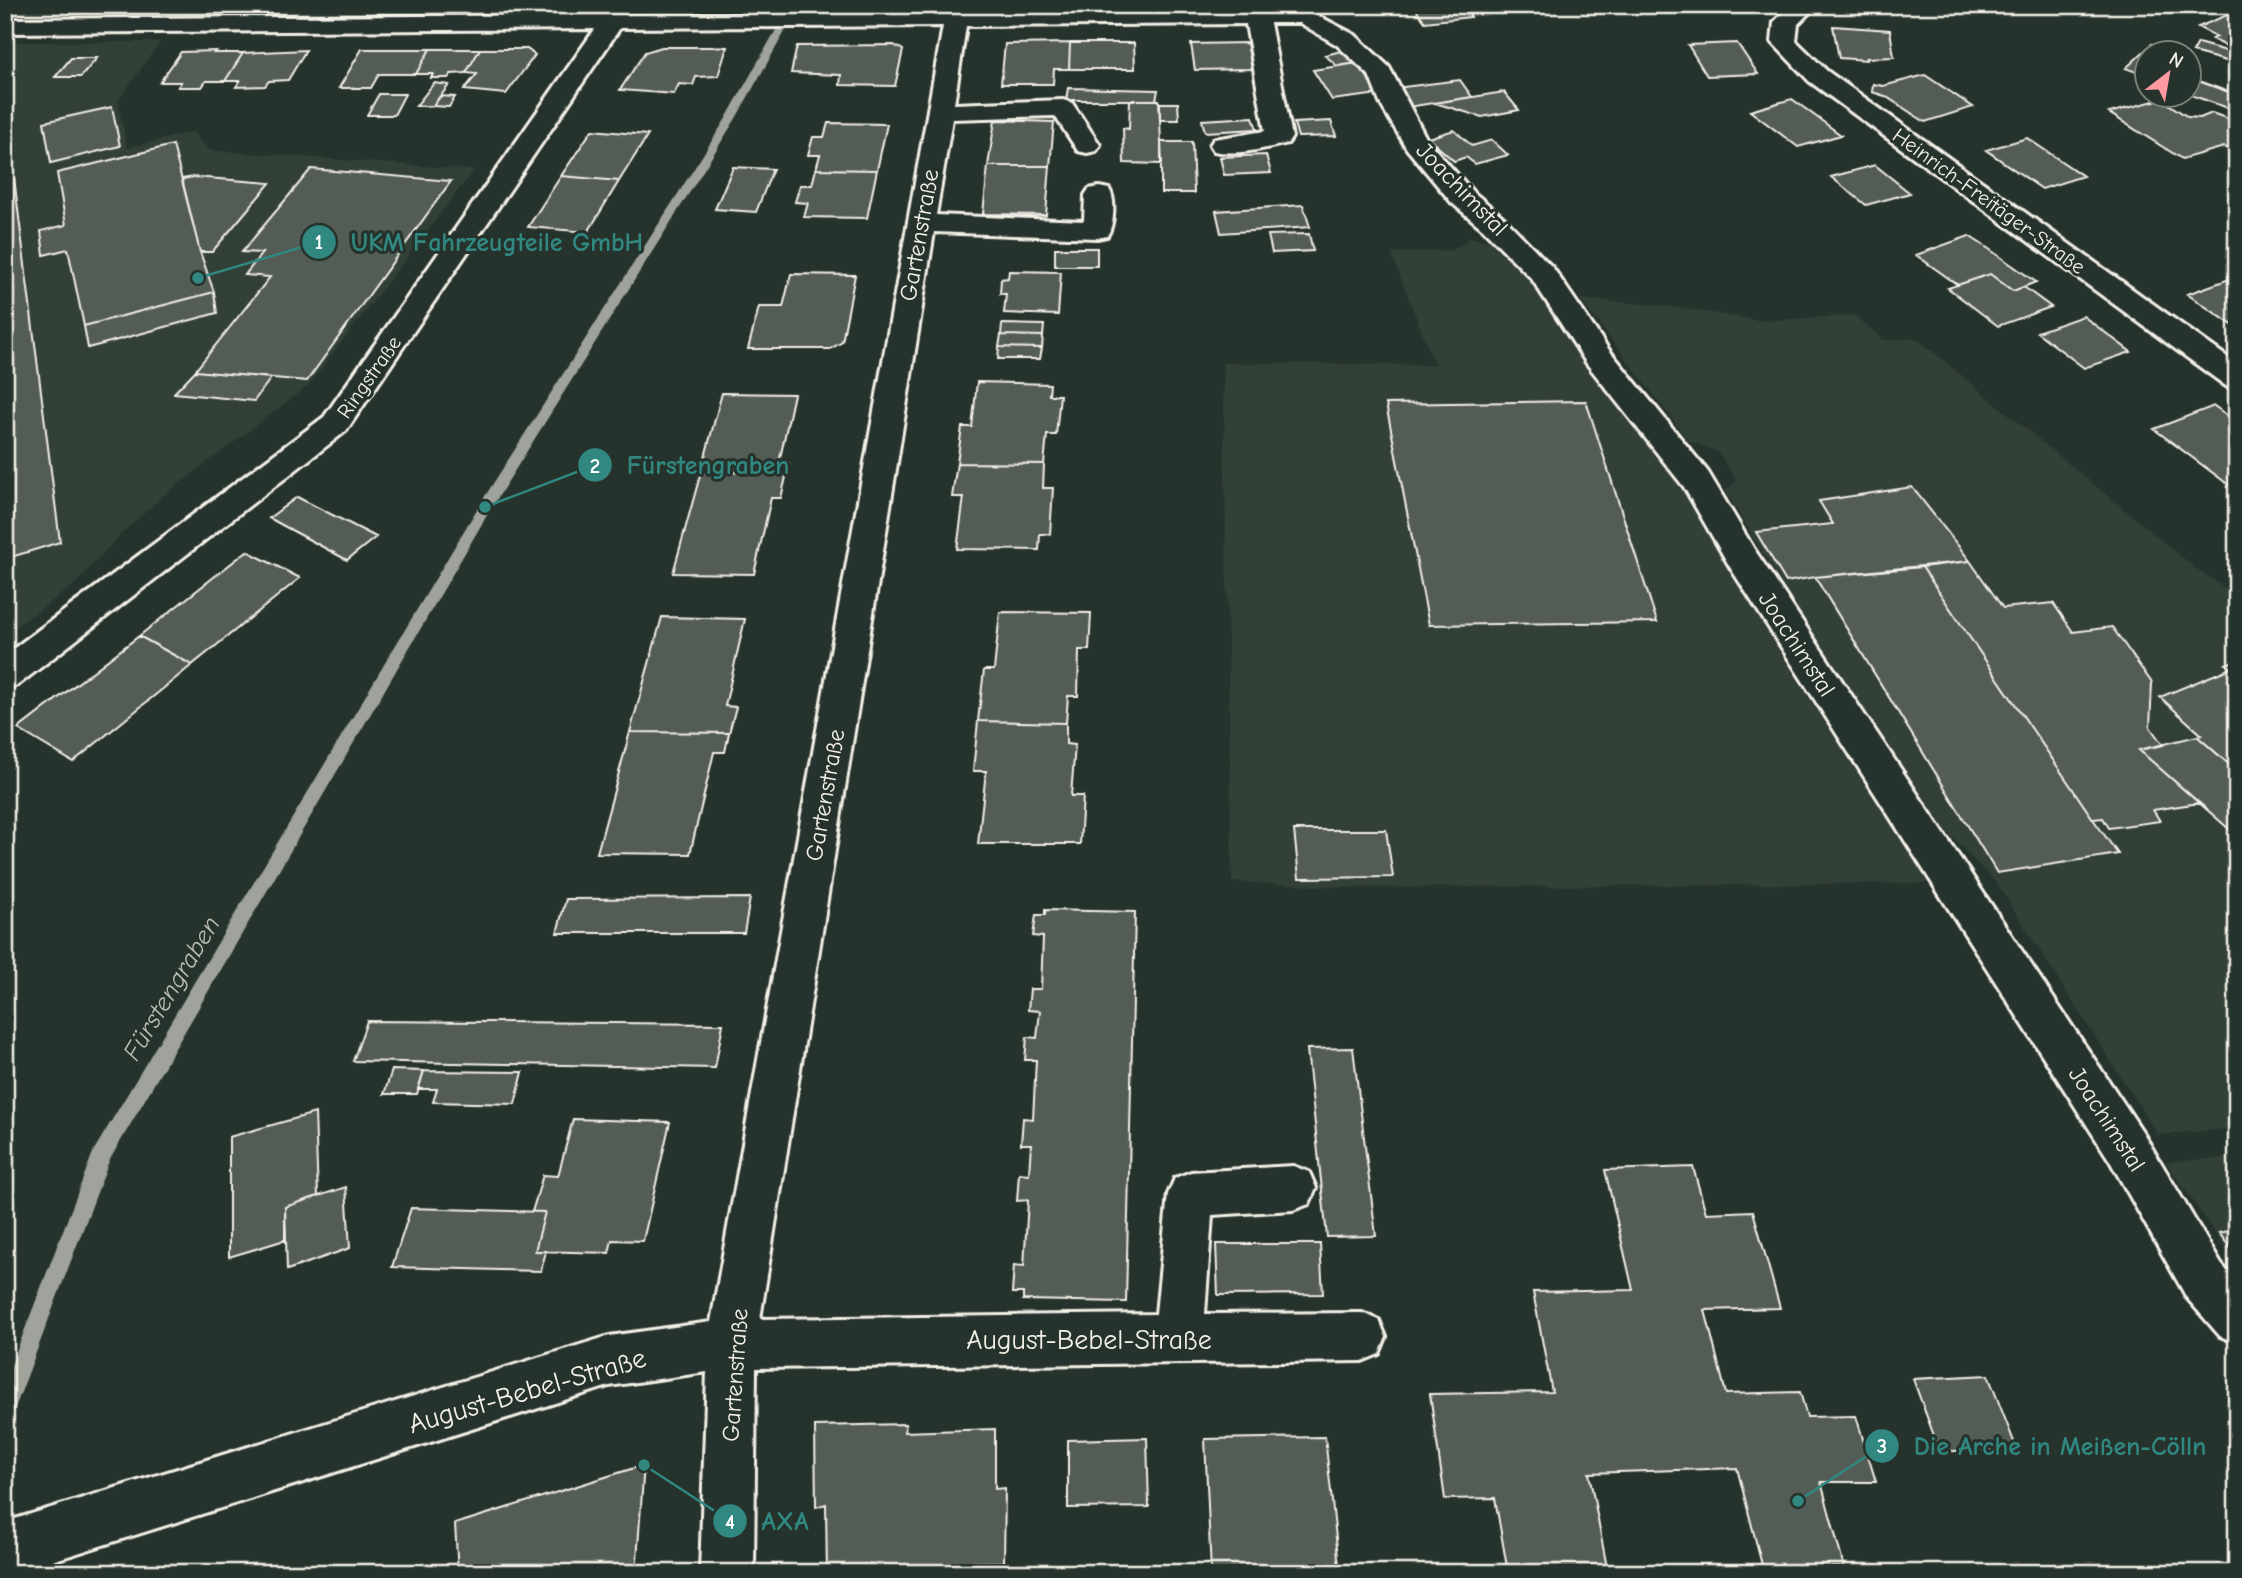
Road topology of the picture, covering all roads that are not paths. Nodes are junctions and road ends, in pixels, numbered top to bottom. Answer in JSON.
{"nodes":[{"id":1,"x":261,"y":5,"type":"edge"},
{"id":2,"x":1805,"y":5,"type":"edge"},
{"id":3,"x":1304,"y":10,"type":"edge"},
{"id":4,"x":956,"y":12,"type":"edge"},
{"id":5,"x":531,"y":14,"type":"edge"},
{"id":6,"x":1257,"y":16,"type":"junction"},
{"id":7,"x":612,"y":22,"type":"junction"},
{"id":8,"x":243,"y":25,"type":"junction"},
{"id":9,"x":5,"y":26,"type":"edge"},
{"id":10,"x":940,"y":112,"type":"junction"},
{"id":11,"x":1087,"y":145,"type":"dead end"},
{"id":12,"x":1223,"y":145,"type":"dead end"},
{"id":13,"x":1099,"y":195,"type":"dead end"},
{"id":14,"x":921,"y":223,"type":"junction"},
{"id":15,"x":2237,"y":379,"type":"edge"},
{"id":16,"x":5,"y":675,"type":"edge"},
{"id":17,"x":1293,"y":1188,"type":"dead end"},
{"id":18,"x":2237,"y":1319,"type":"edge"},
{"id":19,"x":1362,"y":1337,"type":"dead end"},
{"id":20,"x":1178,"y":1339,"type":"junction"},
{"id":21,"x":732,"y":1343,"type":"junction"},
{"id":22,"x":5,"y":1549,"type":"edge"},
{"id":23,"x":727,"y":1573,"type":"edge"}],
"edges":[{"from":1,"to":8,"type":"street"},
{"from":2,"to":15,"type":"street","name":"Heinrich-Freitäger-Straße"},
{"from":3,"to":6,"type":"street"},
{"from":3,"to":18,"type":"street","name":"Joachimstal"},
{"from":4,"to":6,"type":"street"},
{"from":4,"to":7,"type":"street"},
{"from":4,"to":10,"type":"street","name":"Gartenstraße"},
{"from":5,"to":7,"type":"street"},
{"from":5,"to":8,"type":"street"},
{"from":6,"to":12,"type":"street"},
{"from":7,"to":16,"type":"street","name":"Ringstraße"},
{"from":8,"to":9,"type":"street"},
{"from":10,"to":11,"type":"street"},
{"from":10,"to":14,"type":"street","name":"Gartenstraße"},
{"from":13,"to":14,"type":"street"},
{"from":14,"to":21,"type":"street","name":"Gartenstraße"},
{"from":17,"to":20,"type":"street"},
{"from":19,"to":20,"type":"street","name":"August-Bebel-Straße"},
{"from":20,"to":21,"type":"street","name":"August-Bebel-Straße"},
{"from":21,"to":22,"type":"street","name":"August-Bebel-Straße"},
{"from":21,"to":23,"type":"street","name":"Gartenstraße"}]}
